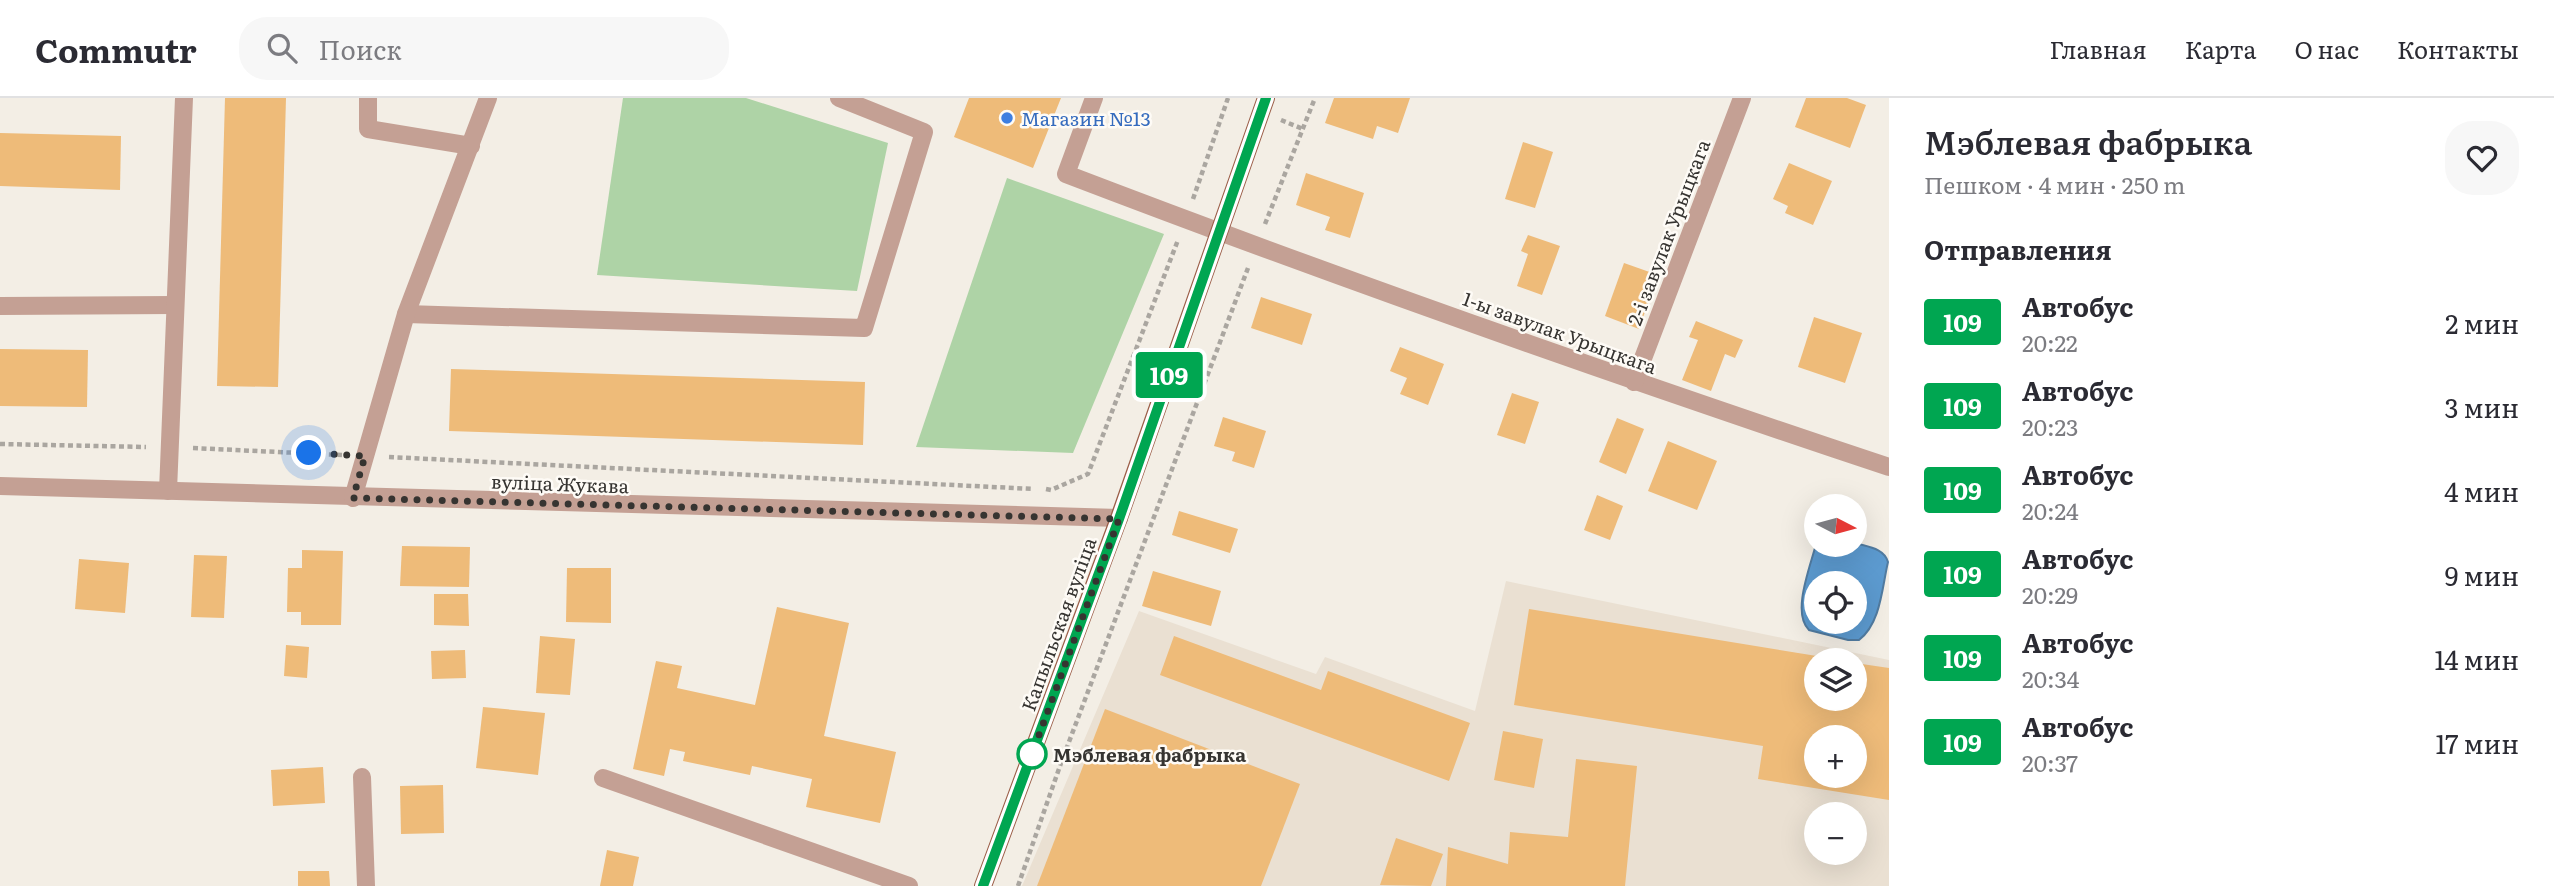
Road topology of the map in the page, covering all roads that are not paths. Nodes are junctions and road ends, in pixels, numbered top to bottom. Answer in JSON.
{"nodes":[{"id":1,"x":184,"y":98,"type":"edge"},
{"id":2,"x":369,"y":98,"type":"edge"},
{"id":3,"x":488,"y":98,"type":"edge"},
{"id":4,"x":839,"y":98,"type":"edge"},
{"id":5,"x":1094,"y":98,"type":"edge"},
{"id":6,"x":1266,"y":98,"type":"edge"},
{"id":7,"x":1742,"y":98,"type":"edge"},
{"id":8,"x":471,"y":146,"type":"junction"},
{"id":9,"x":1219,"y":232,"type":"junction"},
{"id":10,"x":176,"y":305,"type":"junction"},
{"id":11,"x":0,"y":306,"type":"edge"},
{"id":12,"x":406,"y":314,"type":"junction"},
{"id":13,"x":1634,"y":382,"type":"junction"},
{"id":14,"x":1889,"y":467,"type":"edge"},
{"id":15,"x":0,"y":486,"type":"edge"},
{"id":16,"x":168,"y":491,"type":"junction"},
{"id":17,"x":353,"y":498,"type":"junction"},
{"id":18,"x":1119,"y":519,"type":"junction"},
{"id":19,"x":362,"y":777,"type":"dead end"},
{"id":20,"x":603,"y":778,"type":"dead end"},
{"id":21,"x":366,"y":886,"type":"edge"},
{"id":22,"x":909,"y":886,"type":"edge"},
{"id":23,"x":983,"y":886,"type":"edge"}],
"edges":[{"from":1,"to":10,"type":"street"},
{"from":2,"to":8,"type":"street"},
{"from":3,"to":8,"type":"street"},
{"from":4,"to":12,"type":"street"},
{"from":5,"to":9,"type":"street","name":"1-ы завулак Урыцкага"},
{"from":6,"to":9,"type":"main road","name":"Капыльская вуліца"},
{"from":7,"to":13,"type":"street","name":"2-і завулак Урыцкага"},
{"from":8,"to":12,"type":"street"},
{"from":9,"to":13,"type":"street","name":"1-ы завулак Урыцкага"},
{"from":9,"to":18,"type":"main road","name":"Капыльская вуліца"},
{"from":10,"to":11,"type":"street"},
{"from":10,"to":16,"type":"street"},
{"from":12,"to":17,"type":"street"},
{"from":13,"to":14,"type":"street","name":"1-ы завулак Урыцкага"},
{"from":15,"to":16,"type":"street","name":"вуліца Жукава"},
{"from":16,"to":17,"type":"street","name":"вуліца Жукава"},
{"from":17,"to":18,"type":"street","name":"вуліца Жукава"},
{"from":18,"to":23,"type":"main road","name":"Капыльская вуліца"},
{"from":19,"to":21,"type":"street"},
{"from":20,"to":22,"type":"street"}]}
